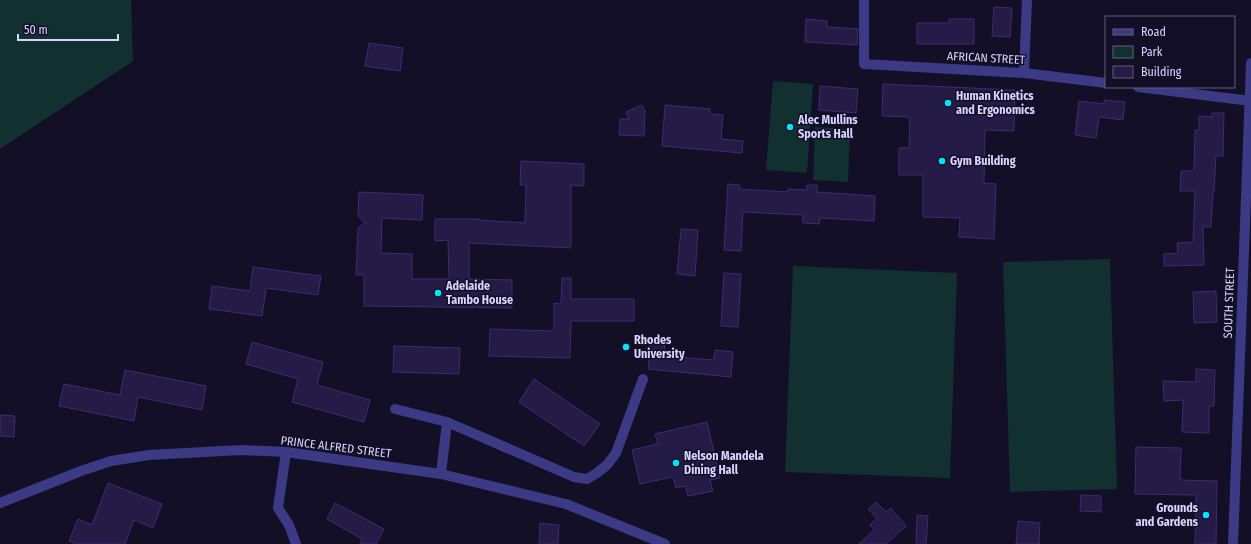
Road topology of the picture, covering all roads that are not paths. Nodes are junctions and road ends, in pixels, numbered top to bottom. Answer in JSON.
{"nodes":[{"id":1,"x":864,"y":0,"type":"edge"},
{"id":2,"x":1028,"y":0,"type":"edge"},
{"id":3,"x":1251,"y":63,"type":"edge"},
{"id":4,"x":1024,"y":73,"type":"junction"},
{"id":5,"x":1105,"y":83,"type":"edge"},
{"id":6,"x":1146,"y":88,"type":"edge"},
{"id":7,"x":1250,"y":101,"type":"edge"},
{"id":8,"x":643,"y":379,"type":"dead end"},
{"id":9,"x":395,"y":409,"type":"dead end"},
{"id":10,"x":447,"y":422,"type":"junction"},
{"id":11,"x":286,"y":452,"type":"junction"},
{"id":12,"x":441,"y":474,"type":"junction"},
{"id":13,"x":0,"y":503,"type":"edge"},
{"id":14,"x":296,"y":544,"type":"edge"},
{"id":15,"x":665,"y":544,"type":"edge"},
{"id":16,"x":1233,"y":544,"type":"edge"}],
"edges":[{"from":1,"to":4,"type":"street","name":"AFRICAN STREET"},
{"from":2,"to":4,"type":"street"},
{"from":3,"to":7,"type":"street","name":"SOUTH STREET"},
{"from":4,"to":5,"type":"street","name":"AFRICAN STREET"},
{"from":6,"to":7,"type":"street"},
{"from":7,"to":16,"type":"street","name":"SOUTH STREET"},
{"from":8,"to":10,"type":"street"},
{"from":9,"to":10,"type":"street"},
{"from":10,"to":12,"type":"street"},
{"from":11,"to":12,"type":"street","name":"PRINCE ALFRED STREET"},
{"from":11,"to":13,"type":"street","name":"PRINCE ALFRED STREET"},
{"from":11,"to":14,"type":"street"},
{"from":12,"to":15,"type":"street","name":"PRINCE ALFRED STREET"}]}
